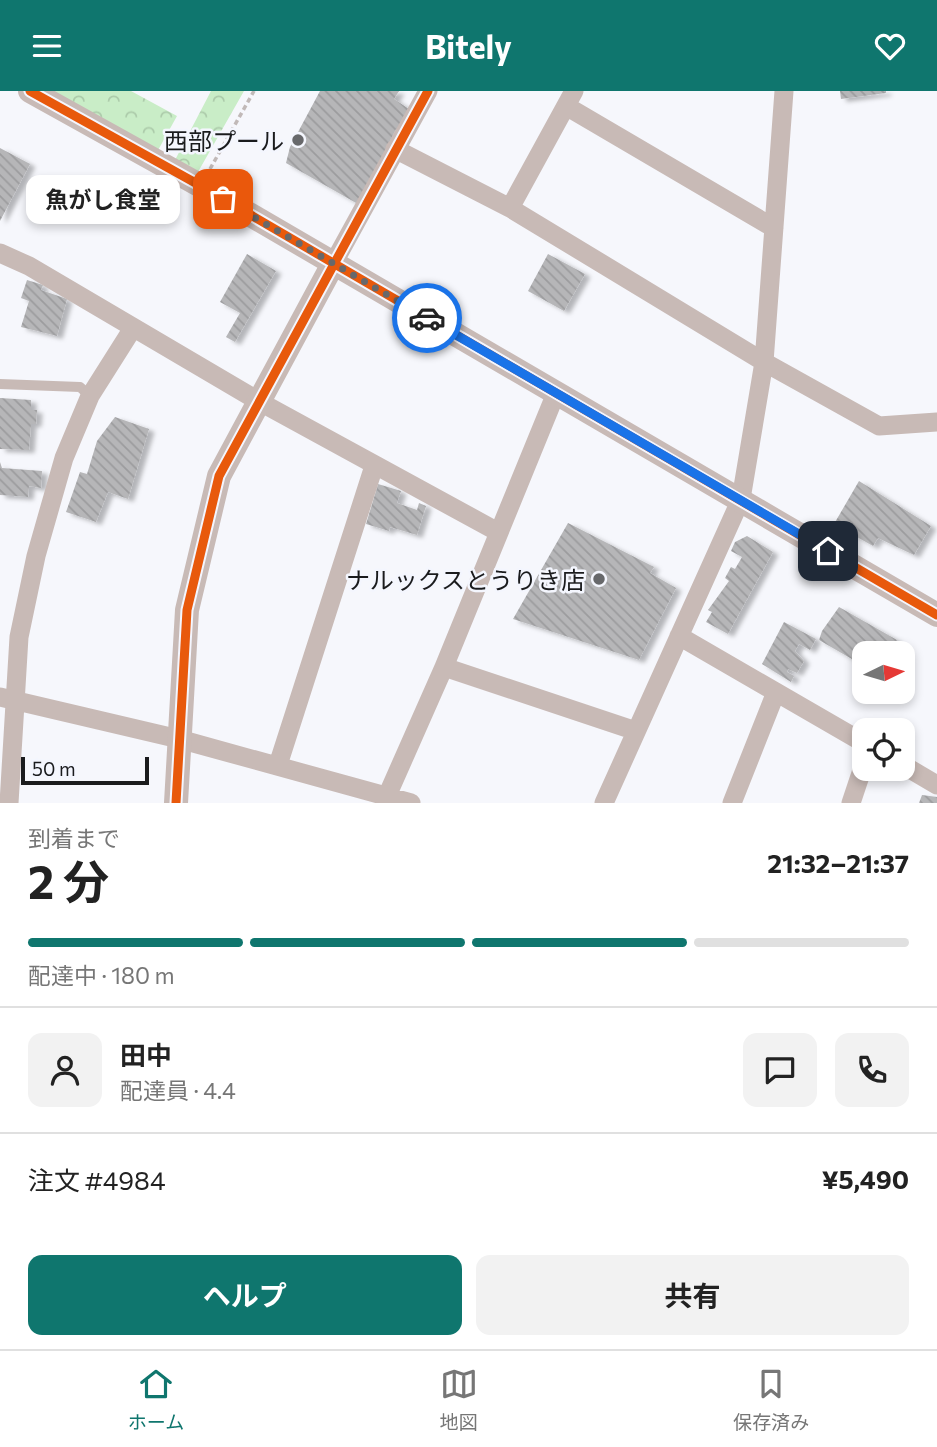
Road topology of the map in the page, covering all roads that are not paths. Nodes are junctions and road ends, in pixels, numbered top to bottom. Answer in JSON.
{"nodes":[{"id":1,"x":30,"y":91,"type":"edge"},
{"id":2,"x":428,"y":91,"type":"edge"},
{"id":3,"x":783,"y":91,"type":"edge"},
{"id":4,"x":570,"y":99,"type":"edge"},
{"id":5,"x":395,"y":149,"type":"junction"},
{"id":6,"x":510,"y":208,"type":"junction"},
{"id":7,"x":774,"y":228,"type":"junction"},
{"id":8,"x":0,"y":253,"type":"edge"},
{"id":9,"x":333,"y":264,"type":"junction"},
{"id":10,"x":133,"y":328,"type":"junction"},
{"id":11,"x":764,"y":362,"type":"junction"},
{"id":12,"x":0,"y":384,"type":"edge"},
{"id":13,"x":556,"y":393,"type":"junction"},
{"id":14,"x":90,"y":396,"type":"junction"},
{"id":15,"x":260,"y":402,"type":"junction"},
{"id":16,"x":937,"y":422,"type":"edge"},
{"id":17,"x":374,"y":466,"type":"junction"},
{"id":18,"x":741,"y":499,"type":"junction"},
{"id":19,"x":498,"y":532,"type":"junction"},
{"id":20,"x":937,"y":615,"type":"edge"},
{"id":21,"x":679,"y":636,"type":"junction"},
{"id":22,"x":444,"y":667,"type":"junction"},
{"id":23,"x":776,"y":692,"type":"junction"},
{"id":24,"x":7,"y":699,"type":"edge"},
{"id":25,"x":636,"y":731,"type":"junction"},
{"id":26,"x":852,"y":736,"type":"edge"},
{"id":27,"x":179,"y":739,"type":"junction"},
{"id":28,"x":278,"y":765,"type":"junction"},
{"id":29,"x":915,"y":772,"type":"edge"},
{"id":30,"x":858,"y":781,"type":"edge"},
{"id":31,"x":937,"y":785,"type":"edge"},
{"id":32,"x":387,"y":796,"type":"junction"},
{"id":33,"x":9,"y":803,"type":"edge"},
{"id":34,"x":176,"y":803,"type":"edge"},
{"id":35,"x":411,"y":803,"type":"edge"},
{"id":36,"x":604,"y":803,"type":"edge"},
{"id":37,"x":733,"y":803,"type":"edge"},
{"id":38,"x":851,"y":803,"type":"edge"}],
"edges":[{"from":1,"to":9,"type":"street"},
{"from":2,"to":5,"type":"street"},
{"from":3,"to":7,"type":"street"},
{"from":4,"to":6,"type":"street"},
{"from":4,"to":7,"type":"street"},
{"from":5,"to":6,"type":"street"},
{"from":5,"to":9,"type":"street"},
{"from":6,"to":11,"type":"street"},
{"from":7,"to":11,"type":"street"},
{"from":8,"to":10,"type":"street"},
{"from":9,"to":13,"type":"street"},
{"from":9,"to":15,"type":"street"},
{"from":10,"to":14,"type":"street"},
{"from":10,"to":15,"type":"street"},
{"from":11,"to":16,"type":"street"},
{"from":11,"to":18,"type":"street"},
{"from":12,"to":14,"type":"lane"},
{"from":13,"to":18,"type":"street"},
{"from":13,"to":19,"type":"street"},
{"from":14,"to":24,"type":"street"},
{"from":15,"to":17,"type":"street"},
{"from":15,"to":27,"type":"street"},
{"from":17,"to":19,"type":"street"},
{"from":17,"to":28,"type":"street"},
{"from":18,"to":20,"type":"street"},
{"from":18,"to":21,"type":"street"},
{"from":19,"to":22,"type":"street"},
{"from":21,"to":23,"type":"street"},
{"from":21,"to":25,"type":"street"},
{"from":22,"to":25,"type":"street"},
{"from":22,"to":32,"type":"street"},
{"from":23,"to":26,"type":"street"},
{"from":23,"to":37,"type":"street"},
{"from":24,"to":27,"type":"street"},
{"from":24,"to":33,"type":"street"},
{"from":25,"to":36,"type":"street"},
{"from":27,"to":28,"type":"street"},
{"from":27,"to":34,"type":"street"},
{"from":28,"to":32,"type":"street"},
{"from":29,"to":31,"type":"street"},
{"from":30,"to":38,"type":"street"},
{"from":32,"to":35,"type":"street"}]}
